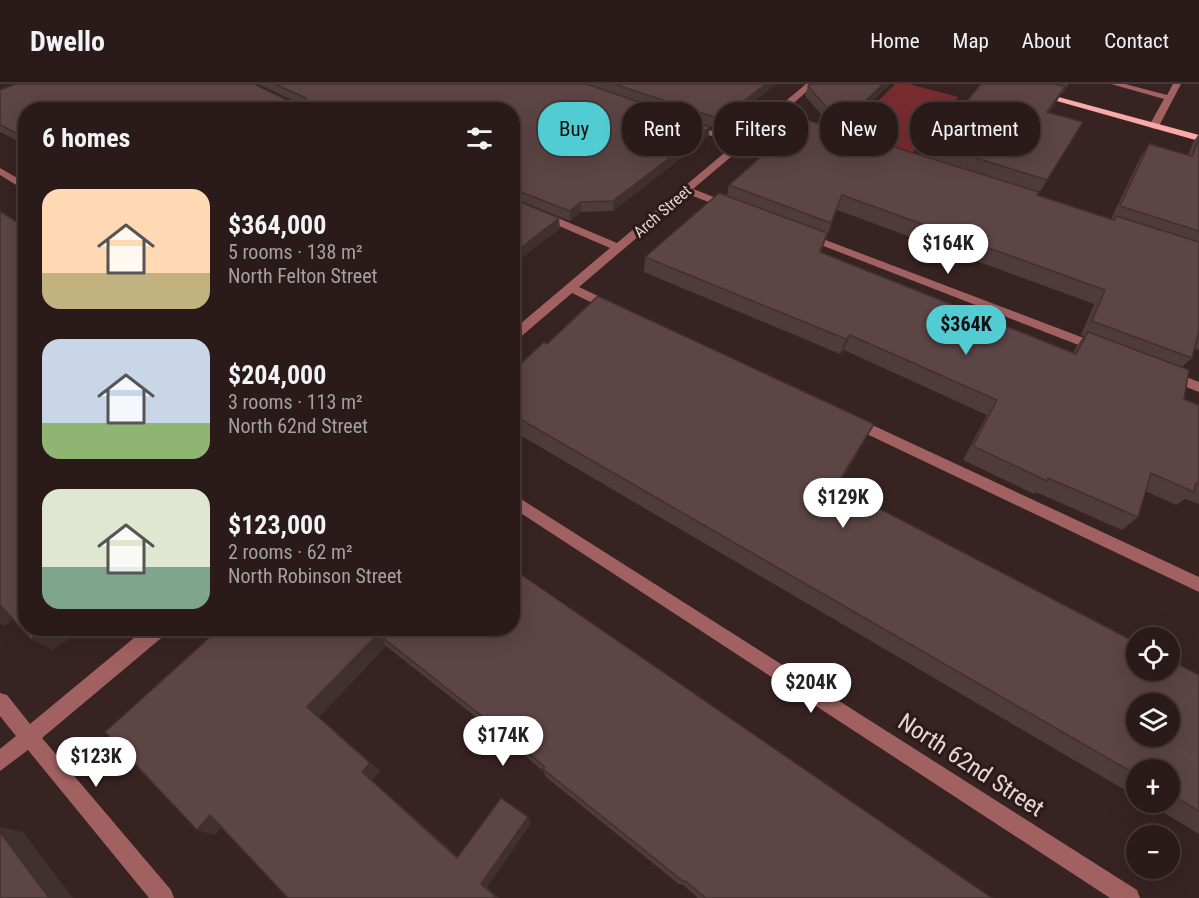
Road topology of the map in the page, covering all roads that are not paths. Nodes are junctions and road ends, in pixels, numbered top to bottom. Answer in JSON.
{"nodes":[{"id":1,"x":811,"y":84,"type":"edge"},
{"id":2,"x":1000,"y":84,"type":"edge"},
{"id":3,"x":1115,"y":84,"type":"edge"},
{"id":4,"x":1177,"y":84,"type":"edge"},
{"id":5,"x":1169,"y":98,"type":"junction"},
{"id":6,"x":790,"y":102,"type":"edge"},
{"id":7,"x":1154,"y":126,"type":"junction"},
{"id":8,"x":1199,"y":138,"type":"edge"},
{"id":9,"x":727,"y":156,"type":"edge"},
{"id":10,"x":0,"y":171,"type":"edge"},
{"id":11,"x":18,"y":183,"type":"edge"},
{"id":12,"x":686,"y":190,"type":"junction"},
{"id":13,"x":520,"y":205,"type":"edge"},
{"id":14,"x":739,"y":210,"type":"edge"},
{"id":15,"x":794,"y":231,"type":"edge"},
{"id":16,"x":618,"y":248,"type":"junction"},
{"id":17,"x":571,"y":288,"type":"junction"},
{"id":18,"x":626,"y":314,"type":"edge"},
{"id":19,"x":520,"y":330,"type":"edge"},
{"id":20,"x":1111,"y":353,"type":"edge"},
{"id":21,"x":1155,"y":370,"type":"edge"},
{"id":22,"x":1199,"y":387,"type":"edge"},
{"id":23,"x":842,"y":416,"type":"edge"},
{"id":24,"x":520,"y":505,"type":"edge"},
{"id":25,"x":1199,"y":585,"type":"edge"},
{"id":26,"x":150,"y":636,"type":"edge"},
{"id":27,"x":0,"y":702,"type":"edge"},
{"id":28,"x":29,"y":737,"type":"junction"},
{"id":29,"x":0,"y":761,"type":"edge"},
{"id":30,"x":163,"y":898,"type":"edge"},
{"id":31,"x":1129,"y":898,"type":"edge"}],
"edges":[{"from":1,"to":6,"type":"street","name":"Arch Street"},
{"from":2,"to":7,"type":"main road"},
{"from":3,"to":5,"type":"street"},
{"from":4,"to":5,"type":"street"},
{"from":5,"to":7,"type":"street"},
{"from":7,"to":8,"type":"main road"},
{"from":9,"to":12,"type":"street","name":"Arch Street"},
{"from":10,"to":11,"type":"street"},
{"from":12,"to":14,"type":"street"},
{"from":12,"to":16,"type":"street","name":"Arch Street"},
{"from":13,"to":16,"type":"street"},
{"from":15,"to":20,"type":"street"},
{"from":16,"to":17,"type":"street","name":"Arch Street"},
{"from":17,"to":18,"type":"street"},
{"from":17,"to":19,"type":"street","name":"Arch Street"},
{"from":21,"to":22,"type":"street"},
{"from":23,"to":25,"type":"street"},
{"from":24,"to":31,"type":"street","name":"North 62nd Street"},
{"from":26,"to":28,"type":"street"},
{"from":27,"to":28,"type":"street"},
{"from":28,"to":29,"type":"street"},
{"from":28,"to":30,"type":"street"}]}
